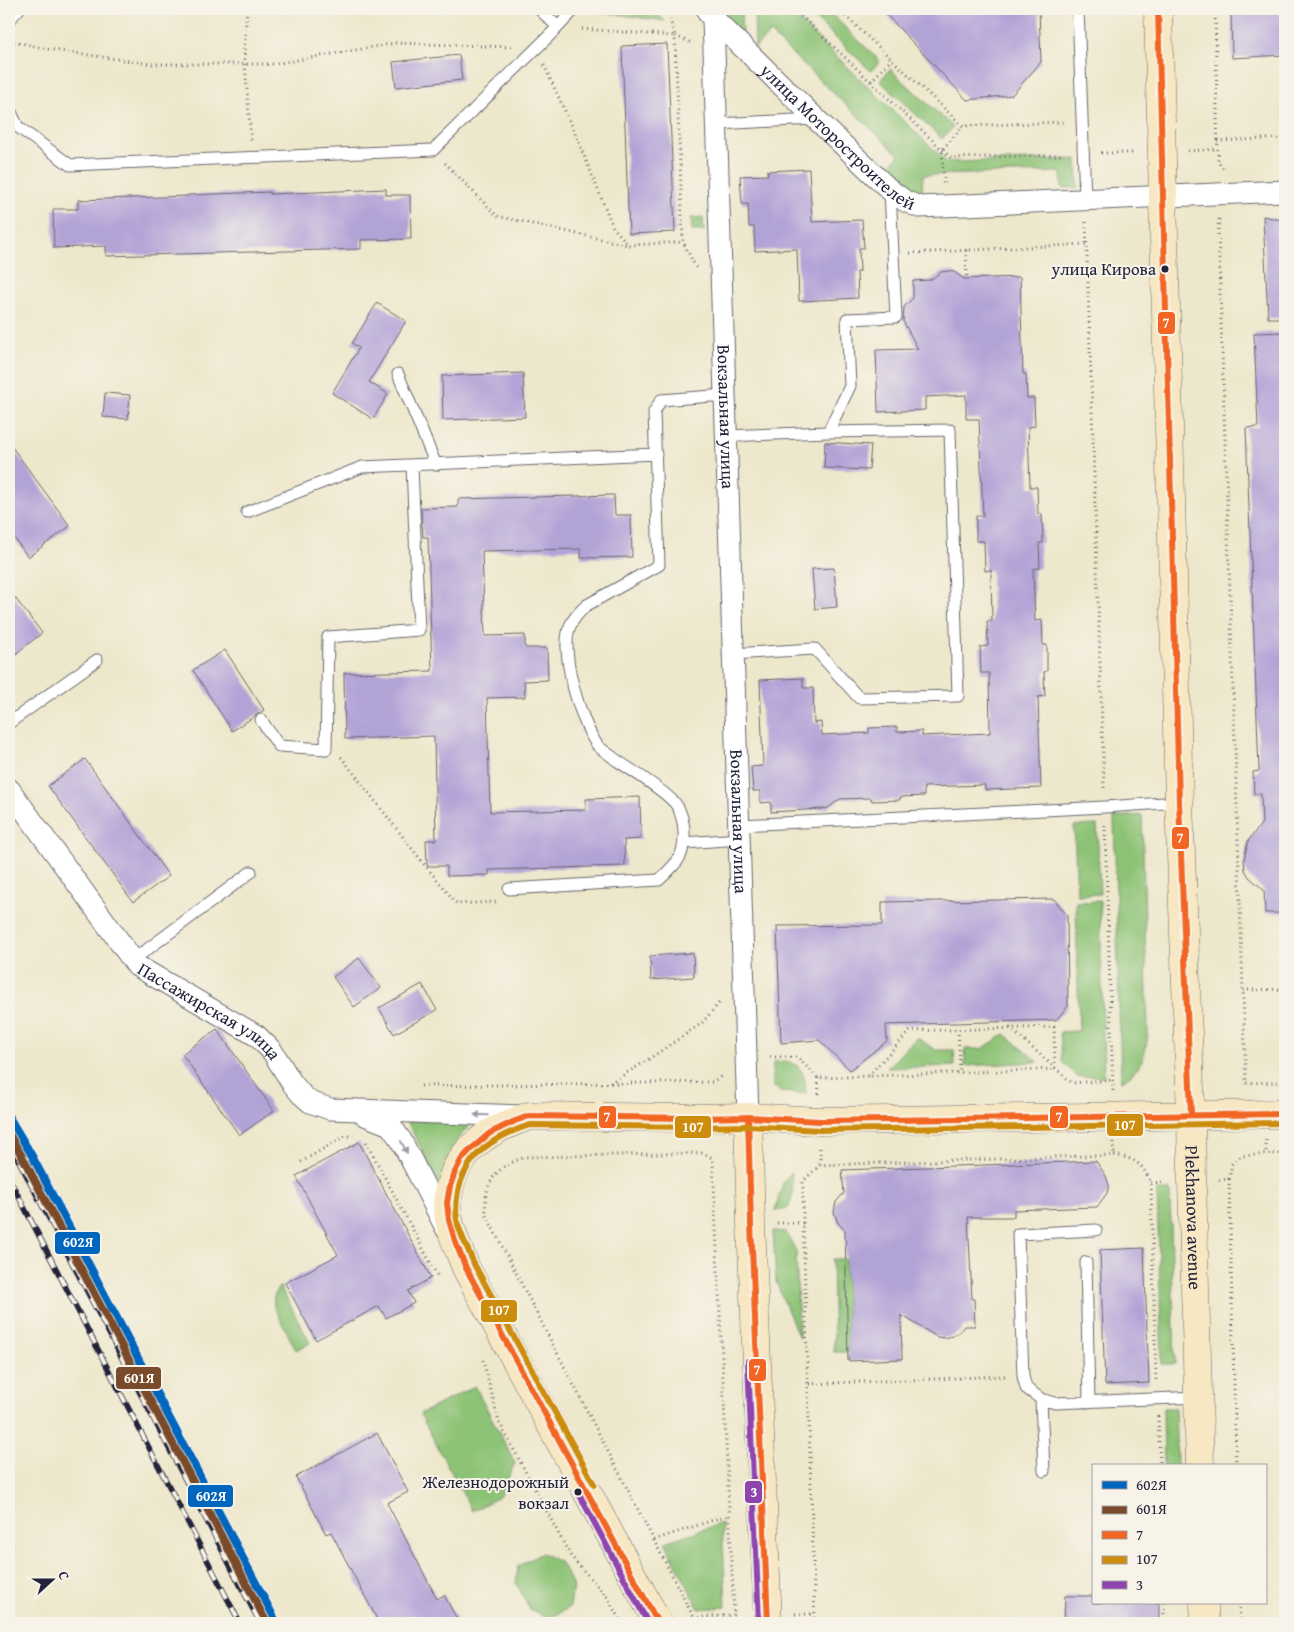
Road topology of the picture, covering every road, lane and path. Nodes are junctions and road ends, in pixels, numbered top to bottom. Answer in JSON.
{"nodes":[{"id":1,"x":19,"y":9,"type":"edge"},
{"id":2,"x":247,"y":9,"type":"edge"},
{"id":3,"x":539,"y":9,"type":"edge"},
{"id":4,"x":575,"y":9,"type":"edge"},
{"id":5,"x":667,"y":9,"type":"edge"},
{"id":6,"x":794,"y":9,"type":"edge"},
{"id":7,"x":838,"y":9,"type":"edge"},
{"id":8,"x":1078,"y":9,"type":"edge"},
{"id":9,"x":1158,"y":9,"type":"edge"},
{"id":10,"x":1215,"y":9,"type":"edge"},
{"id":11,"x":708,"y":14,"type":"edge"},
{"id":12,"x":9,"y":20,"type":"edge"},
{"id":13,"x":558,"y":27,"type":"junction"},
{"id":14,"x":9,"y":40,"type":"edge"},
{"id":15,"x":536,"y":48,"type":"junction"},
{"id":16,"x":892,"y":59,"type":"junction"},
{"id":17,"x":245,"y":64,"type":"junction"},
{"id":18,"x":871,"y":82,"type":"junction"},
{"id":19,"x":9,"y":108,"type":"edge"},
{"id":20,"x":816,"y":120,"type":"junction"},
{"id":21,"x":1081,"y":122,"type":"junction"},
{"id":22,"x":717,"y":124,"type":"junction"},
{"id":23,"x":963,"y":126,"type":"junction"},
{"id":24,"x":1285,"y":138,"type":"edge"},
{"id":25,"x":1217,"y":141,"type":"junction"},
{"id":26,"x":433,"y":150,"type":"junction"},
{"id":27,"x":942,"y":150,"type":"junction"},
{"id":28,"x":1082,"y":154,"type":"junction"},
{"id":29,"x":252,"y":158,"type":"junction"},
{"id":30,"x":890,"y":190,"type":"junction"},
{"id":31,"x":1285,"y":191,"type":"edge"},
{"id":32,"x":1231,"y":193,"type":"junction"},
{"id":33,"x":1163,"y":195,"type":"junction"},
{"id":34,"x":1085,"y":199,"type":"junction"},
{"id":35,"x":944,"y":206,"type":"junction"},
{"id":36,"x":683,"y":242,"type":"dead end"},
{"id":37,"x":1087,"y":244,"type":"junction"},
{"id":38,"x":629,"y":245,"type":"junction"},
{"id":39,"x":966,"y":250,"type":"junction"},
{"id":40,"x":894,"y":254,"type":"junction"},
{"id":41,"x":968,"y":279,"type":"dead end"},
{"id":42,"x":398,"y":374,"type":"dead end"},
{"id":43,"x":725,"y":395,"type":"junction"},
{"id":44,"x":828,"y":432,"type":"junction"},
{"id":45,"x":726,"y":436,"type":"junction"},
{"id":46,"x":656,"y":454,"type":"junction"},
{"id":47,"x":436,"y":464,"type":"junction"},
{"id":48,"x":412,"y":466,"type":"junction"},
{"id":49,"x":247,"y":512,"type":"dead end"},
{"id":50,"x":733,"y":654,"type":"junction"},
{"id":51,"x":96,"y":660,"type":"dead end"},
{"id":52,"x":261,"y":720,"type":"dead end"},
{"id":53,"x":9,"y":723,"type":"edge"},
{"id":54,"x":326,"y":737,"type":"junction"},
{"id":55,"x":9,"y":789,"type":"edge"},
{"id":56,"x":1180,"y":802,"type":"junction"},
{"id":57,"x":1105,"y":807,"type":"junction"},
{"id":58,"x":740,"y":832,"type":"junction"},
{"id":59,"x":684,"y":843,"type":"junction"},
{"id":60,"x":251,"y":872,"type":"dead end"},
{"id":61,"x":509,"y":889,"type":"dead end"},
{"id":62,"x":500,"y":902,"type":"dead end"},
{"id":63,"x":133,"y":960,"type":"junction"},
{"id":64,"x":1285,"y":988,"type":"edge"},
{"id":65,"x":1243,"y":990,"type":"junction"},
{"id":66,"x":726,"y":997,"type":"dead end"},
{"id":67,"x":1010,"y":1028,"type":"junction"},
{"id":68,"x":958,"y":1029,"type":"junction"},
{"id":69,"x":768,"y":1050,"type":"dead end"},
{"id":70,"x":1055,"y":1069,"type":"junction"},
{"id":71,"x":960,"y":1072,"type":"junction"},
{"id":72,"x":724,"y":1073,"type":"dead end"},
{"id":73,"x":868,"y":1076,"type":"junction"},
{"id":74,"x":1113,"y":1080,"type":"junction"},
{"id":75,"x":1285,"y":1082,"type":"edge"},
{"id":76,"x":609,"y":1083,"type":"junction"},
{"id":77,"x":414,"y":1086,"type":"dead end"},
{"id":78,"x":353,"y":1110,"type":"junction"},
{"id":79,"x":1192,"y":1114,"type":"junction"},
{"id":80,"x":1285,"y":1114,"type":"edge"},
{"id":81,"x":529,"y":1116,"type":"junction"},
{"id":82,"x":1113,"y":1116,"type":"junction"},
{"id":83,"x":748,"y":1117,"type":"junction"},
{"id":84,"x":358,"y":1137,"type":"dead end"},
{"id":85,"x":363,"y":1139,"type":"dead end"},
{"id":86,"x":1285,"y":1152,"type":"edge"},
{"id":87,"x":1266,"y":1154,"type":"dead end"},
{"id":88,"x":1114,"y":1155,"type":"dead end"},
{"id":89,"x":301,"y":1162,"type":"dead end"},
{"id":90,"x":853,"y":1164,"type":"dead end"},
{"id":91,"x":1229,"y":1179,"type":"dead end"},
{"id":92,"x":1096,"y":1230,"type":"dead end"},
{"id":93,"x":1086,"y":1262,"type":"dead end"},
{"id":94,"x":466,"y":1268,"type":"junction"},
{"id":95,"x":441,"y":1282,"type":"dead end"},
{"id":96,"x":478,"y":1352,"type":"dead end"},
{"id":97,"x":1023,"y":1376,"type":"junction"},
{"id":98,"x":808,"y":1384,"type":"junction"},
{"id":99,"x":1199,"y":1397,"type":"junction"},
{"id":100,"x":1041,"y":1400,"type":"junction"},
{"id":101,"x":1089,"y":1402,"type":"junction"},
{"id":102,"x":1200,"y":1464,"type":"edge"},
{"id":103,"x":1236,"y":1464,"type":"edge"},
{"id":104,"x":1044,"y":1471,"type":"dead end"},
{"id":105,"x":730,"y":1518,"type":"junction"},
{"id":106,"x":654,"y":1540,"type":"junction"},
{"id":107,"x":1164,"y":1604,"type":"edge"},
{"id":108,"x":1204,"y":1604,"type":"edge"},
{"id":109,"x":1239,"y":1604,"type":"edge"},
{"id":110,"x":656,"y":1616,"type":"edge"},
{"id":111,"x":694,"y":1618,"type":"junction"},
{"id":112,"x":621,"y":1623,"type":"edge"},
{"id":113,"x":683,"y":1623,"type":"edge"},
{"id":114,"x":768,"y":1623,"type":"edge"},
{"id":115,"x":815,"y":1623,"type":"edge"},
{"id":116,"x":1164,"y":1623,"type":"edge"},
{"id":117,"x":1204,"y":1623,"type":"edge"},
{"id":118,"x":1240,"y":1623,"type":"edge"}],
"edges":[{"from":1,"to":12,"type":"lane"},
{"from":2,"to":17,"type":"path"},
{"from":3,"to":13,"type":"lane"},
{"from":4,"to":13,"type":"lane"},
{"from":5,"to":13,"type":"path"},
{"from":6,"to":18,"type":"path"},
{"from":7,"to":16,"type":"path"},
{"from":8,"to":21,"type":"lane"},
{"from":9,"to":33,"type":"street","name":"Plekhanova avenue"},
{"from":10,"to":25,"type":"path"},
{"from":11,"to":20,"type":"street","name":"улица Моторостроителей"},
{"from":11,"to":22,"type":"street","name":"Вокзальная улица"},
{"from":13,"to":15,"type":"lane"},
{"from":14,"to":17,"type":"path"},
{"from":15,"to":17,"type":"path"},
{"from":15,"to":26,"type":"lane"},
{"from":15,"to":38,"type":"path"},
{"from":16,"to":18,"type":"path"},
{"from":16,"to":23,"type":"path"},
{"from":17,"to":29,"type":"path"},
{"from":18,"to":27,"type":"path"},
{"from":19,"to":29,"type":"lane"},
{"from":20,"to":22,"type":"lane"},
{"from":20,"to":30,"type":"street","name":"улица Моторостроителей"},
{"from":21,"to":23,"type":"path"},
{"from":21,"to":28,"type":"lane"},
{"from":22,"to":43,"type":"street","name":"Вокзальная улица"},
{"from":23,"to":27,"type":"path"},
{"from":24,"to":25,"type":"path"},
{"from":25,"to":32,"type":"path"},
{"from":26,"to":29,"type":"lane"},
{"from":26,"to":38,"type":"path"},
{"from":27,"to":28,"type":"path"},
{"from":27,"to":35,"type":"path"},
{"from":28,"to":34,"type":"lane"},
{"from":30,"to":35,"type":"street","name":"улица Моторостроителей"},
{"from":30,"to":40,"type":"lane"},
{"from":31,"to":32,"type":"street","name":"улица Моторостроителей"},
{"from":32,"to":33,"type":"street","name":"улица Моторостроителей"},
{"from":32,"to":65,"type":"path"},
{"from":33,"to":34,"type":"street","name":"улица Моторостроителей"},
{"from":33,"to":56,"type":"street","name":"Plekhanova avenue"},
{"from":34,"to":35,"type":"street","name":"улица Моторостроителей"},
{"from":34,"to":37,"type":"path"},
{"from":36,"to":38,"type":"path"},
{"from":37,"to":39,"type":"path"},
{"from":37,"to":57,"type":"path"},
{"from":39,"to":40,"type":"path"},
{"from":39,"to":41,"type":"path"},
{"from":40,"to":44,"type":"lane"},
{"from":42,"to":47,"type":"lane"},
{"from":43,"to":45,"type":"street","name":"Вокзальная улица"},
{"from":43,"to":46,"type":"lane"},
{"from":44,"to":45,"type":"lane"},
{"from":44,"to":50,"type":"lane"},
{"from":45,"to":50,"type":"street","name":"Вокзальная улица"},
{"from":46,"to":47,"type":"lane"},
{"from":46,"to":59,"type":"lane"},
{"from":47,"to":48,"type":"lane"},
{"from":48,"to":49,"type":"lane"},
{"from":48,"to":54,"type":"lane"},
{"from":50,"to":58,"type":"street","name":"Вокзальная улица"},
{"from":51,"to":53,"type":"lane"},
{"from":52,"to":54,"type":"lane"},
{"from":54,"to":62,"type":"path"},
{"from":55,"to":63,"type":"street","name":"Пассажирская улица"},
{"from":56,"to":57,"type":"lane"},
{"from":56,"to":79,"type":"street","name":"Plekhanova avenue"},
{"from":57,"to":58,"type":"lane"},
{"from":57,"to":74,"type":"path"},
{"from":58,"to":59,"type":"lane"},
{"from":58,"to":83,"type":"street","name":"Вокзальная улица"},
{"from":59,"to":61,"type":"lane"},
{"from":60,"to":63,"type":"lane"},
{"from":63,"to":78,"type":"street","name":"Пассажирская улица"},
{"from":64,"to":65,"type":"path"},
{"from":65,"to":75,"type":"path"},
{"from":66,"to":76,"type":"path"},
{"from":67,"to":68,"type":"path"},
{"from":67,"to":70,"type":"path"},
{"from":67,"to":70,"type":"path"},
{"from":68,"to":71,"type":"path"},
{"from":68,"to":73,"type":"path"},
{"from":69,"to":73,"type":"path"},
{"from":70,"to":71,"type":"path"},
{"from":70,"to":74,"type":"path"},
{"from":71,"to":73,"type":"path"},
{"from":72,"to":76,"type":"path"},
{"from":74,"to":82,"type":"path"},
{"from":76,"to":77,"type":"path"},
{"from":81,"to":78,"type":"street","name":"Пассажирская улица","one_way":true},
{"from":78,"to":94,"type":"street","one_way":true},
{"from":79,"to":80,"type":"street"},
{"from":79,"to":82,"type":"street"},
{"from":79,"to":99,"type":"street","name":"Plekhanova avenue"},
{"from":81,"to":83,"type":"street"},
{"from":81,"to":94,"type":"street"},
{"from":82,"to":83,"type":"street"},
{"from":82,"to":88,"type":"path"},
{"from":83,"to":114,"type":"street","name":"Вокзальная улица"},
{"from":84,"to":89,"type":"path"},
{"from":85,"to":95,"type":"path"},
{"from":86,"to":87,"type":"path"},
{"from":90,"to":98,"type":"path"},
{"from":91,"to":103,"type":"path"},
{"from":92,"to":97,"type":"lane"},
{"from":93,"to":101,"type":"lane"},
{"from":94,"to":110,"type":"street"},
{"from":96,"to":112,"type":"path"},
{"from":97,"to":98,"type":"path"},
{"from":97,"to":100,"type":"lane"},
{"from":98,"to":115,"type":"path"},
{"from":99,"to":101,"type":"lane"},
{"from":99,"to":102,"type":"street","name":"Plekhanova avenue"},
{"from":100,"to":101,"type":"lane"},
{"from":100,"to":104,"type":"lane"},
{"from":105,"to":106,"type":"path"},
{"from":105,"to":106,"type":"path"},
{"from":105,"to":111,"type":"path"},
{"from":106,"to":111,"type":"path"},
{"from":107,"to":116,"type":"path"},
{"from":108,"to":117,"type":"street"},
{"from":109,"to":118,"type":"path"},
{"from":111,"to":113,"type":"path"}]}
